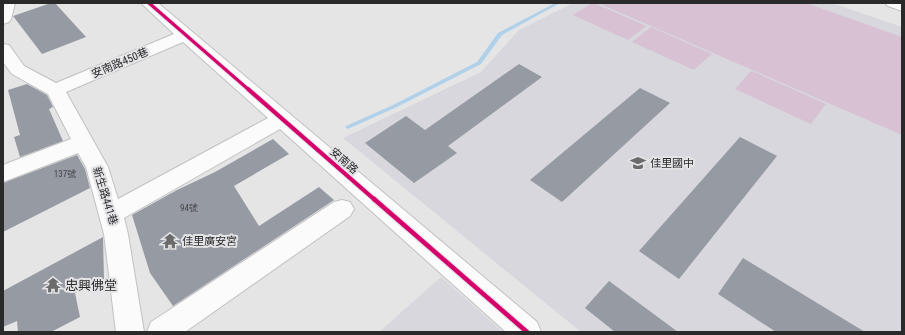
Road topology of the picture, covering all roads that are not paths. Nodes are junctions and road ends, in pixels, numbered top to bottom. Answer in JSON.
{"nodes":[{"id":1,"x":7,"y":3,"type":"edge"},
{"id":2,"x":149,"y":3,"type":"edge"},
{"id":3,"x":893,"y":3,"type":"edge"},
{"id":4,"x":902,"y":6,"type":"edge"},
{"id":5,"x":3,"y":19,"type":"edge"},
{"id":6,"x":186,"y":35,"type":"junction"},
{"id":7,"x":3,"y":49,"type":"edge"},
{"id":8,"x":55,"y":90,"type":"junction"},
{"id":9,"x":282,"y":119,"type":"junction"},
{"id":10,"x":84,"y":142,"type":"junction"},
{"id":11,"x":3,"y":174,"type":"edge"},
{"id":12,"x":342,"y":209,"type":"dead end"},
{"id":13,"x":111,"y":214,"type":"junction"},
{"id":14,"x":130,"y":332,"type":"edge"},
{"id":15,"x":161,"y":332,"type":"edge"},
{"id":16,"x":527,"y":332,"type":"edge"}],
"edges":[{"from":1,"to":5,"type":"street"},
{"from":2,"to":6,"type":"street","name":"安南路"},
{"from":3,"to":4,"type":"street"},
{"from":6,"to":8,"type":"street","name":"安南路450巷"},
{"from":6,"to":9,"type":"street","name":"安南路"},
{"from":7,"to":8,"type":"street"},
{"from":8,"to":10,"type":"street","name":"新生路441巷"},
{"from":9,"to":13,"type":"street"},
{"from":9,"to":16,"type":"street","name":"安南路"},
{"from":10,"to":11,"type":"street"},
{"from":10,"to":13,"type":"street","name":"新生路441巷"},
{"from":12,"to":15,"type":"street"},
{"from":13,"to":14,"type":"street","name":"新生路441巷"}]}
